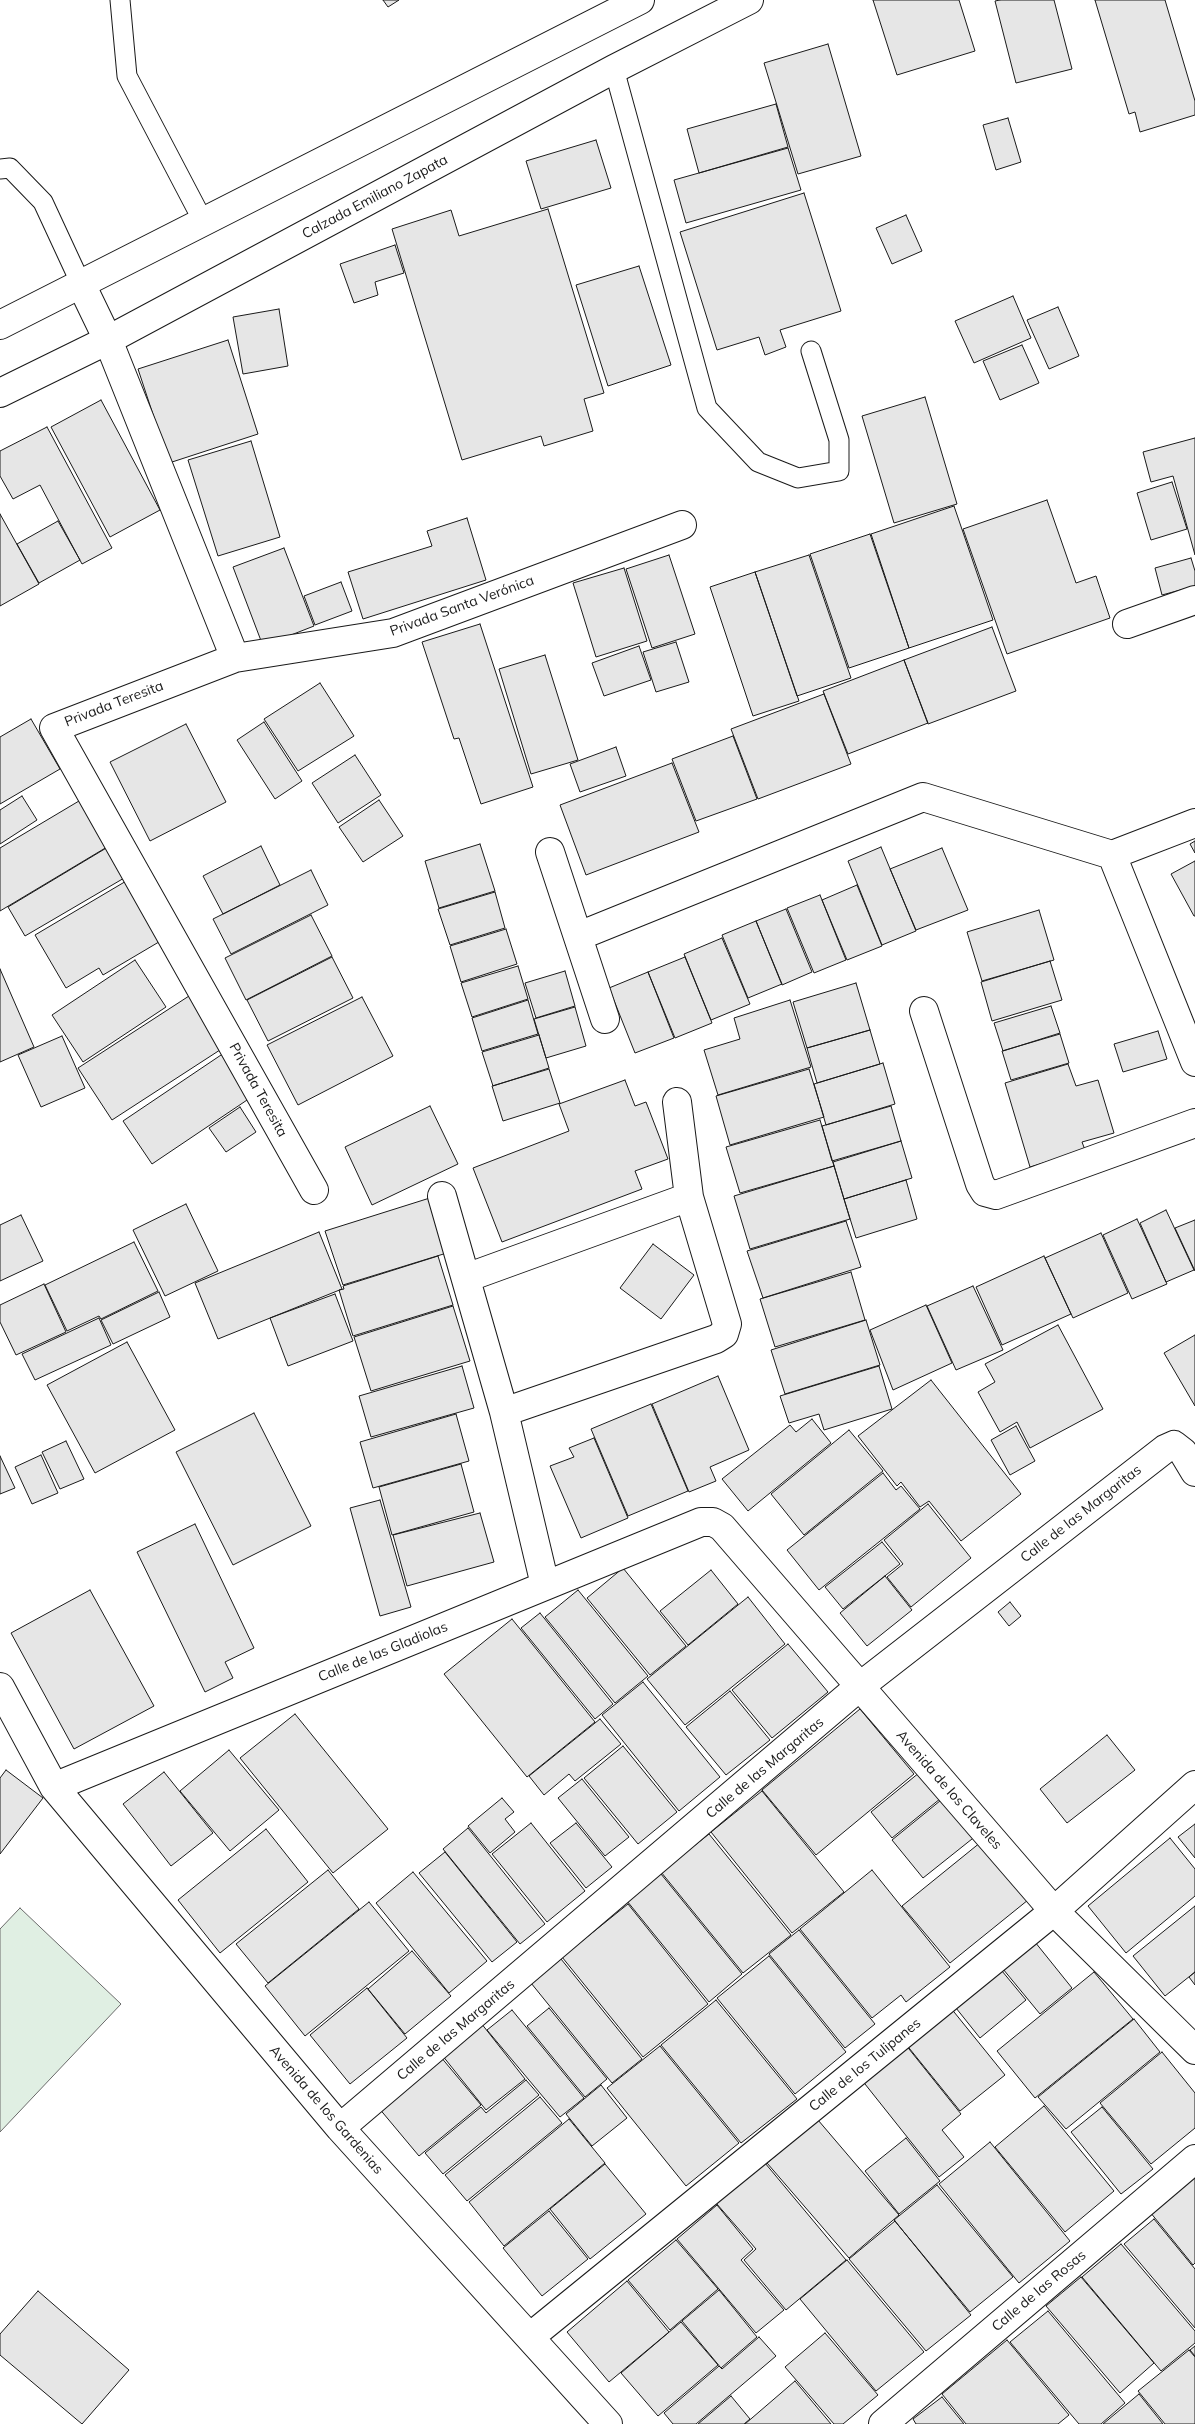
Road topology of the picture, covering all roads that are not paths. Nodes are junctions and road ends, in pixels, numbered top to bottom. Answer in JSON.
{"nodes":[{"id":1,"x":120,"y":0,"type":"edge"},
{"id":2,"x":640,"y":0,"type":"edge"},
{"id":3,"x":749,"y":0,"type":"edge"},
{"id":4,"x":614,"y":69,"type":"junction"},
{"id":5,"x":0,"y":169,"type":"edge"},
{"id":6,"x":203,"y":221,"type":"junction"},
{"id":7,"x":80,"y":284,"type":"junction"},
{"id":8,"x":0,"y":325,"type":"edge"},
{"id":9,"x":108,"y":340,"type":"junction"},
{"id":10,"x":811,"y":351,"type":"dead end"},
{"id":11,"x":0,"y":393,"type":"edge"},
{"id":12,"x":682,"y":525,"type":"dead end"},
{"id":13,"x":1195,"y":600,"type":"edge"},
{"id":14,"x":1127,"y":624,"type":"dead end"},
{"id":15,"x":235,"y":658,"type":"junction"},
{"id":16,"x":1195,"y":822,"type":"edge"},
{"id":17,"x":550,"y":852,"type":"dead end"},
{"id":18,"x":1112,"y":854,"type":"junction"},
{"id":19,"x":578,"y":936,"type":"junction"},
{"id":20,"x":924,"y":1011,"type":"dead end"},
{"id":21,"x":605,"y":1019,"type":"dead end"},
{"id":22,"x":1195,"y":1062,"type":"edge"},
{"id":23,"x":677,"y":1102,"type":"dead end"},
{"id":24,"x":1195,"y":1123,"type":"edge"},
{"id":25,"x":314,"y":1190,"type":"dead end"},
{"id":26,"x":442,"y":1196,"type":"dead end"},
{"id":27,"x":689,"y":1197,"type":"junction"},
{"id":28,"x":466,"y":1278,"type":"junction"},
{"id":29,"x":504,"y":1412,"type":"junction"},
{"id":30,"x":1195,"y":1472,"type":"edge"},
{"id":31,"x":713,"y":1522,"type":"joint"},
{"id":32,"x":545,"y":1585,"type":"junction"},
{"id":33,"x":0,"y":1687,"type":"edge"},
{"id":34,"x":859,"y":1688,"type":"junction"},
{"id":35,"x":1195,"y":1785,"type":"edge"},
{"id":36,"x":54,"y":1787,"type":"junction"},
{"id":37,"x":1054,"y":1911,"type":"junction"},
{"id":38,"x":1195,"y":2050,"type":"edge"},
{"id":39,"x":340,"y":2128,"type":"junction"},
{"id":40,"x":1195,"y":2159,"type":"edge"},
{"id":41,"x":530,"y":2338,"type":"junction"},
{"id":42,"x":608,"y":2424,"type":"edge"},
{"id":43,"x":883,"y":2424,"type":"edge"}],
"edges":[{"from":1,"to":6,"type":"lane"},
{"from":2,"to":6,"type":"street"},
{"from":3,"to":4,"type":"street","name":"Calzada Emiliano Zapata"},
{"from":4,"to":9,"type":"street","name":"Calzada Emiliano Zapata"},
{"from":4,"to":10,"type":"lane"},
{"from":5,"to":7,"type":"lane"},
{"from":6,"to":7,"type":"street"},
{"from":7,"to":8,"type":"street"},
{"from":7,"to":9,"type":"street"},
{"from":9,"to":11,"type":"street","name":"Calzada Emiliano Zapata"},
{"from":9,"to":15,"type":"street"},
{"from":12,"to":15,"type":"street","name":"Privada Santa Verónica"},
{"from":13,"to":14,"type":"street"},
{"from":15,"to":25,"type":"street","name":"Privada Teresita"},
{"from":16,"to":18,"type":"street"},
{"from":17,"to":19,"type":"street"},
{"from":18,"to":19,"type":"street"},
{"from":18,"to":22,"type":"street"},
{"from":19,"to":21,"type":"street"},
{"from":20,"to":24,"type":"street"},
{"from":23,"to":27,"type":"street"},
{"from":26,"to":28,"type":"street"},
{"from":27,"to":28,"type":"street"},
{"from":27,"to":29,"type":"street"},
{"from":28,"to":29,"type":"street"},
{"from":29,"to":32,"type":"street"},
{"from":30,"to":34,"type":"street","name":"Calle de las Margaritas"},
{"from":31,"to":32,"type":"street","name":"Calle de las Gladiolas"},
{"from":31,"to":34,"type":"street","name":"Avenida de los Claveles"},
{"from":32,"to":36,"type":"street","name":"Calle de las Gladiolas"},
{"from":33,"to":36,"type":"street","name":"Avenida de los Gardenias"},
{"from":34,"to":37,"type":"street","name":"Avenida de los Claveles"},
{"from":34,"to":39,"type":"street","name":"Calle de las Margaritas"},
{"from":35,"to":37,"type":"street","name":"Calle de los Tulipanes"},
{"from":36,"to":39,"type":"street","name":"Avenida de los Gardenias"},
{"from":37,"to":38,"type":"street","name":"Avenida de los Claveles"},
{"from":37,"to":41,"type":"street","name":"Calle de los Tulipanes"},
{"from":39,"to":41,"type":"street","name":"Avenida de los Gardenias"},
{"from":40,"to":43,"type":"street","name":"Calle de las Rosas"},
{"from":41,"to":42,"type":"street","name":"Avenida de los Gardenias"}]}
